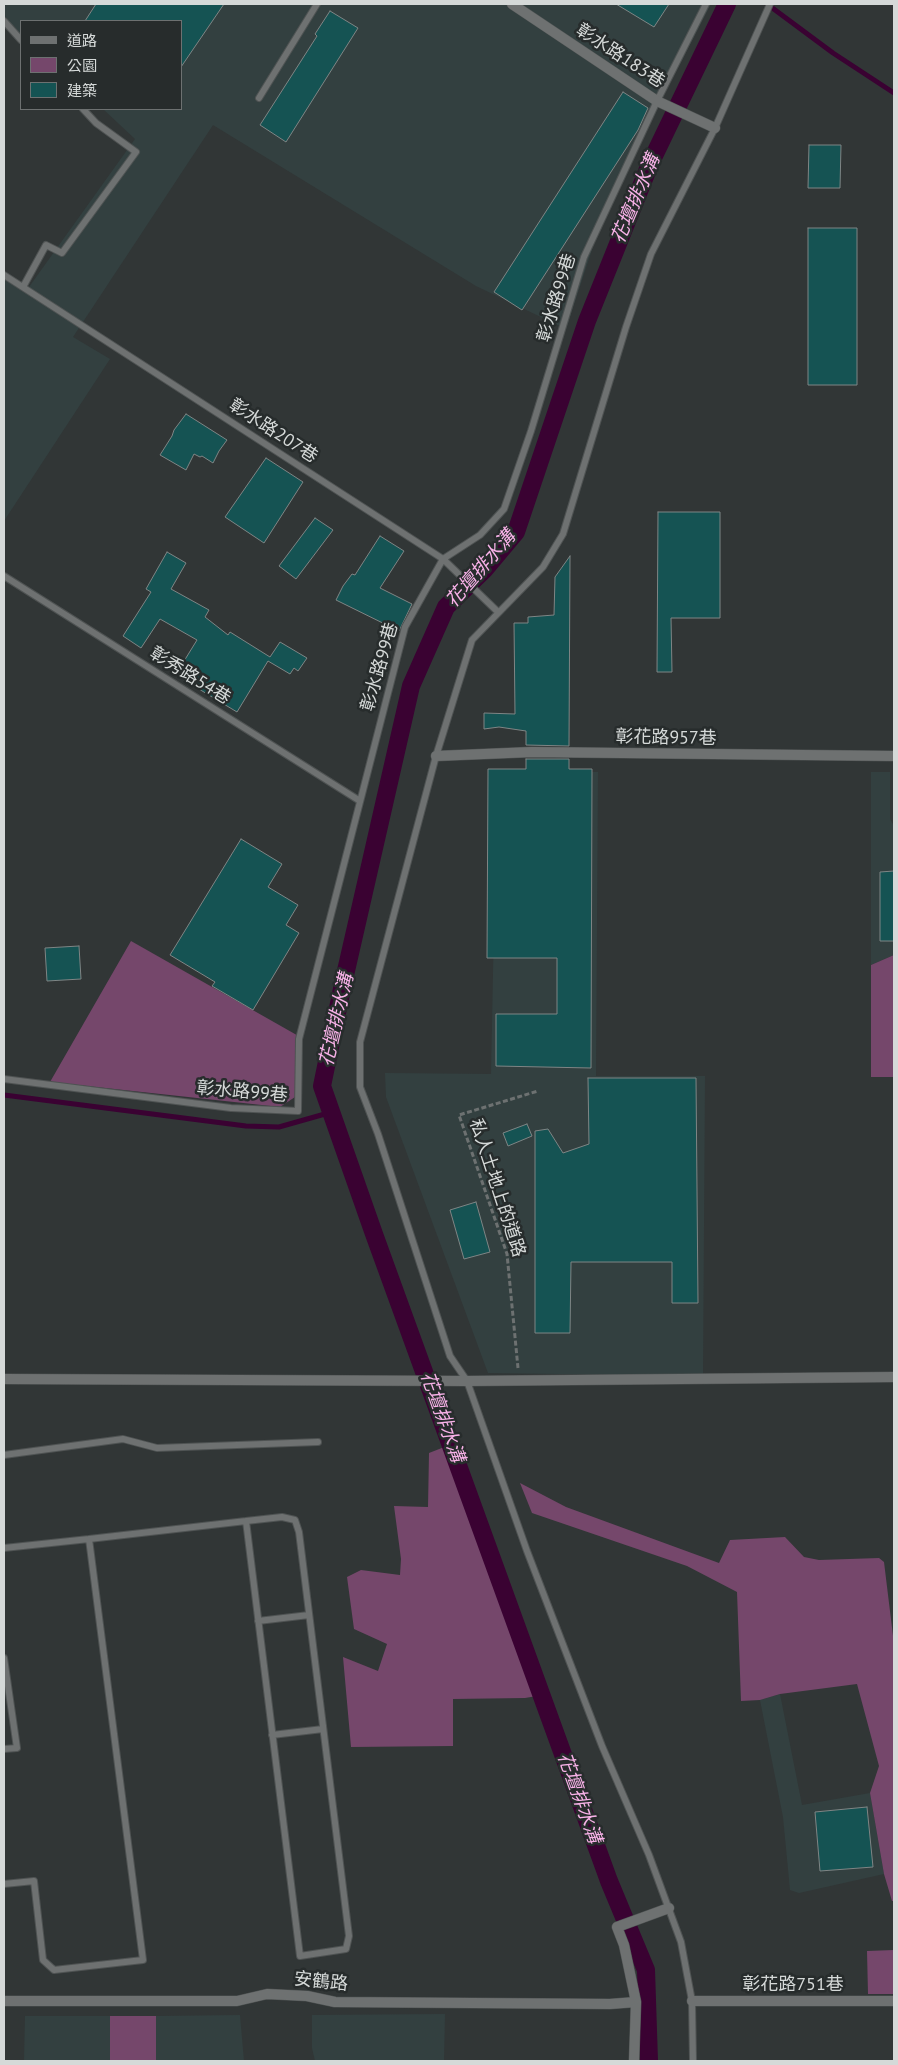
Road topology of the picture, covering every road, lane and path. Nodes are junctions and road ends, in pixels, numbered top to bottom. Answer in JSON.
{"nodes":[{"id":1,"x":317,"y":4,"type":"edge"},
{"id":2,"x":512,"y":4,"type":"edge"},
{"id":3,"x":706,"y":4,"type":"edge"},
{"id":4,"x":770,"y":4,"type":"edge"},
{"id":5,"x":4,"y":21,"type":"edge"},
{"id":6,"x":20,"y":39,"type":"edge"},
{"id":7,"x":258,"y":98,"type":"dead end"},
{"id":8,"x":658,"y":101,"type":"junction"},
{"id":9,"x":84,"y":110,"type":"edge"},
{"id":10,"x":712,"y":126,"type":"junction"},
{"id":11,"x":4,"y":275,"type":"edge"},
{"id":12,"x":22,"y":287,"type":"junction"},
{"id":13,"x":443,"y":560,"type":"junction"},
{"id":14,"x":4,"y":576,"type":"edge"},
{"id":15,"x":498,"y":612,"type":"junction"},
{"id":16,"x":436,"y":756,"type":"junction"},
{"id":17,"x":894,"y":756,"type":"edge"},
{"id":18,"x":360,"y":802,"type":"junction"},
{"id":19,"x":4,"y":1079,"type":"edge"},
{"id":20,"x":538,"y":1091,"type":"dead end"},
{"id":21,"x":894,"y":1377,"type":"edge"},
{"id":22,"x":4,"y":1379,"type":"edge"},
{"id":23,"x":519,"y":1380,"type":"junction"},
{"id":24,"x":467,"y":1381,"type":"junction"},
{"id":25,"x":318,"y":1442,"type":"dead end"},
{"id":26,"x":4,"y":1455,"type":"edge"},
{"id":27,"x":246,"y":1521,"type":"junction"},
{"id":28,"x":89,"y":1538,"type":"junction"},
{"id":29,"x":4,"y":1548,"type":"edge"},
{"id":30,"x":309,"y":1614,"type":"junction"},
{"id":31,"x":258,"y":1621,"type":"junction"},
{"id":32,"x":4,"y":1658,"type":"edge"},
{"id":33,"x":323,"y":1729,"type":"junction"},
{"id":34,"x":272,"y":1735,"type":"junction"},
{"id":35,"x":4,"y":1750,"type":"edge"},
{"id":36,"x":4,"y":1884,"type":"edge"},
{"id":37,"x":669,"y":1908,"type":"junction"},
{"id":38,"x":4,"y":2001,"type":"edge"},
{"id":39,"x":894,"y":2001,"type":"edge"},
{"id":40,"x":636,"y":2002,"type":"junction"},
{"id":41,"x":692,"y":2002,"type":"junction"},
{"id":42,"x":634,"y":2061,"type":"edge"},
{"id":43,"x":693,"y":2061,"type":"edge"}],
"edges":[{"from":1,"to":7,"type":"lane"},
{"from":2,"to":8,"type":"street","name":"彰水路183巷"},
{"from":3,"to":8,"type":"lane","name":"彰水路99巷"},
{"from":4,"to":10,"type":"lane"},
{"from":5,"to":6,"type":"lane"},
{"from":8,"to":10,"type":"street","name":"彰水路183巷"},
{"from":8,"to":13,"type":"lane","name":"彰水路99巷"},
{"from":9,"to":12,"type":"lane"},
{"from":10,"to":15,"type":"lane"},
{"from":11,"to":12,"type":"lane","name":"彰水路207巷"},
{"from":12,"to":13,"type":"lane","name":"彰水路207巷"},
{"from":13,"to":15,"type":"lane","name":"彰水路207巷"},
{"from":13,"to":18,"type":"lane","name":"彰水路99巷"},
{"from":14,"to":18,"type":"lane","name":"彰秀路54巷"},
{"from":15,"to":16,"type":"lane"},
{"from":16,"to":17,"type":"street","name":"彰花路957巷"},
{"from":16,"to":24,"type":"lane"},
{"from":18,"to":19,"type":"lane","name":"彰水路99巷"},
{"from":20,"to":23,"type":"path","name":"私人土地上的道路"},
{"from":21,"to":23,"type":"street"},
{"from":22,"to":24,"type":"street"},
{"from":23,"to":24,"type":"street"},
{"from":24,"to":37,"type":"lane"},
{"from":25,"to":26,"type":"lane"},
{"from":27,"to":28,"type":"lane"},
{"from":27,"to":30,"type":"lane"},
{"from":27,"to":31,"type":"lane"},
{"from":28,"to":29,"type":"lane"},
{"from":28,"to":36,"type":"lane"},
{"from":30,"to":31,"type":"lane"},
{"from":30,"to":33,"type":"lane"},
{"from":31,"to":34,"type":"lane"},
{"from":32,"to":35,"type":"lane"},
{"from":33,"to":34,"type":"lane"},
{"from":33,"to":34,"type":"lane"},
{"from":37,"to":40,"type":"street"},
{"from":37,"to":41,"type":"lane"},
{"from":38,"to":40,"type":"street","name":"安鶴路"},
{"from":39,"to":41,"type":"street","name":"彰花路751巷"},
{"from":40,"to":42,"type":"street"},
{"from":41,"to":43,"type":"lane"}]}
